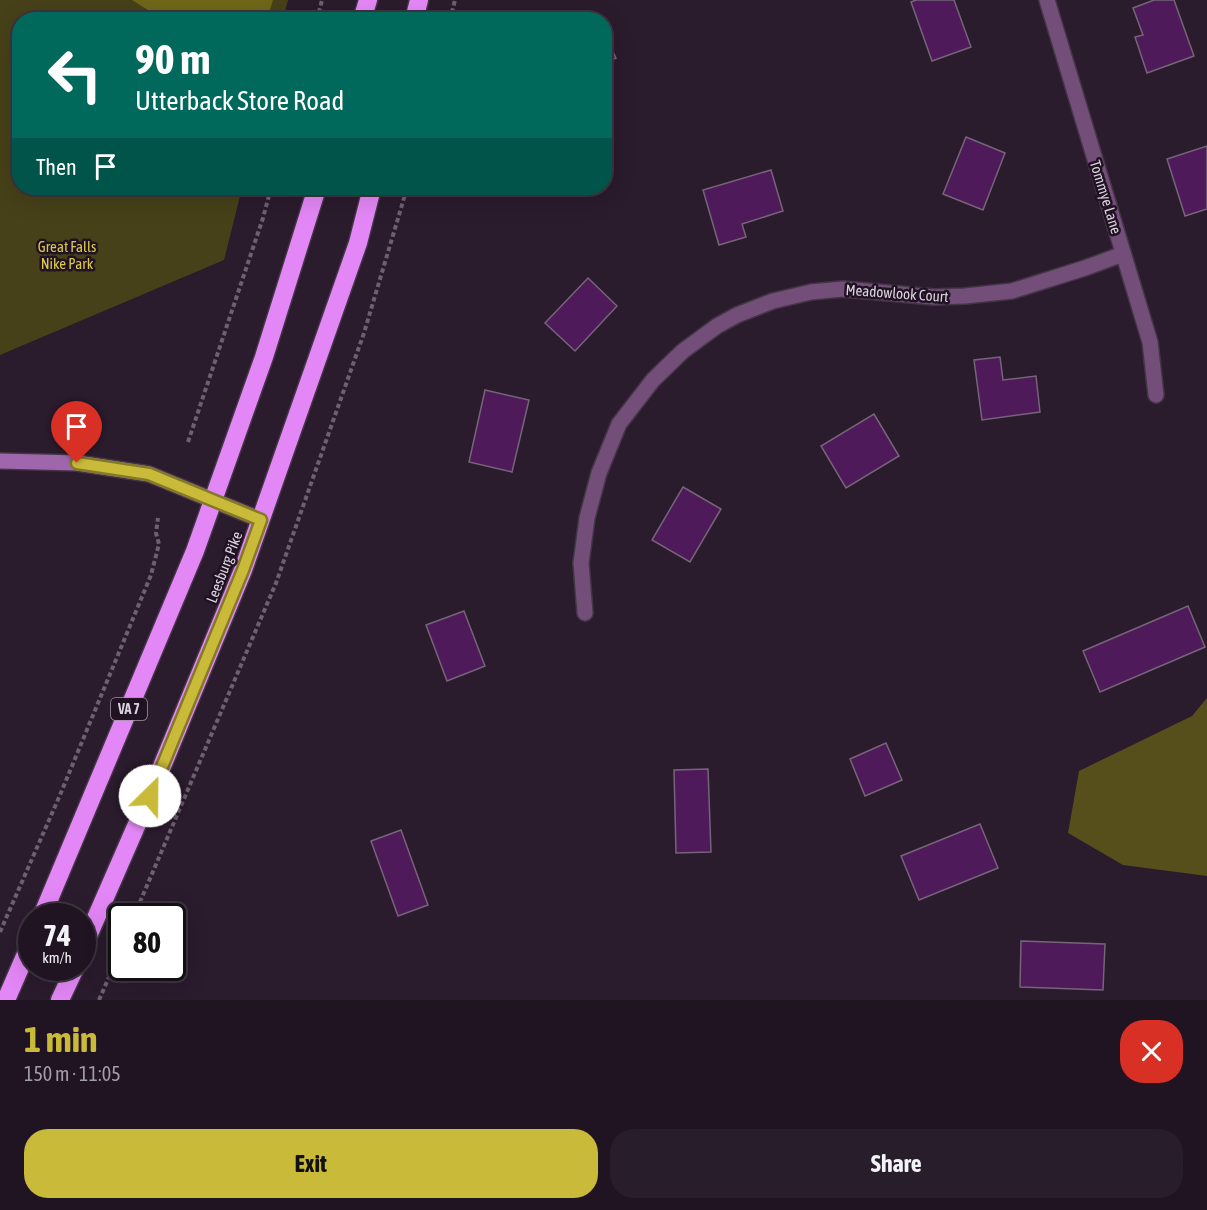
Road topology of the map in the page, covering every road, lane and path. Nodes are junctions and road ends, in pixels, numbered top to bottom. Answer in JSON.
{"nodes":[{"id":1,"x":1047,"y":0,"type":"edge"},
{"id":2,"x":269,"y":195,"type":"edge"},
{"id":3,"x":315,"y":195,"type":"edge"},
{"id":4,"x":370,"y":195,"type":"edge"},
{"id":5,"x":405,"y":195,"type":"edge"},
{"id":6,"x":1123,"y":254,"type":"junction"},
{"id":7,"x":1156,"y":395,"type":"dead end"},
{"id":8,"x":188,"y":442,"type":"dead end"},
{"id":9,"x":0,"y":461,"type":"edge"},
{"id":10,"x":214,"y":500,"type":"junction"},
{"id":11,"x":158,"y":518,"type":"dead end"},
{"id":12,"x":261,"y":520,"type":"junction"},
{"id":13,"x":585,"y":613,"type":"dead end"},
{"id":14,"x":47,"y":903,"type":"edge"},
{"id":15,"x":140,"y":903,"type":"edge"},
{"id":16,"x":96,"y":918,"type":"edge"},
{"id":17,"x":0,"y":932,"type":"edge"},
{"id":18,"x":18,"y":972,"type":"edge"},
{"id":19,"x":108,"y":979,"type":"edge"},
{"id":20,"x":69,"y":981,"type":"edge"},
{"id":21,"x":6,"y":1000,"type":"edge"},
{"id":22,"x":60,"y":1000,"type":"edge"},
{"id":23,"x":99,"y":1000,"type":"edge"}],
"edges":[{"from":1,"to":6,"type":"street","name":"Tommye Lane"},
{"from":2,"to":8,"type":"path"},
{"from":3,"to":10,"type":"highway","number":"VA 7"},
{"from":4,"to":12,"type":"highway","name":"Leesburg Pike"},
{"from":5,"to":15,"type":"path"},
{"from":6,"to":7,"type":"street","name":"Tommye Lane"},
{"from":6,"to":13,"type":"street","name":"Meadowlook Court"},
{"from":9,"to":10,"type":"street"},
{"from":10,"to":12,"type":"street"},
{"from":10,"to":14,"type":"highway","number":"VA 7"},
{"from":11,"to":17,"type":"path"},
{"from":12,"to":16,"type":"highway","name":"Leesburg Pike"},
{"from":18,"to":21,"type":"highway"},
{"from":19,"to":23,"type":"path"},
{"from":20,"to":22,"type":"highway"}]}
